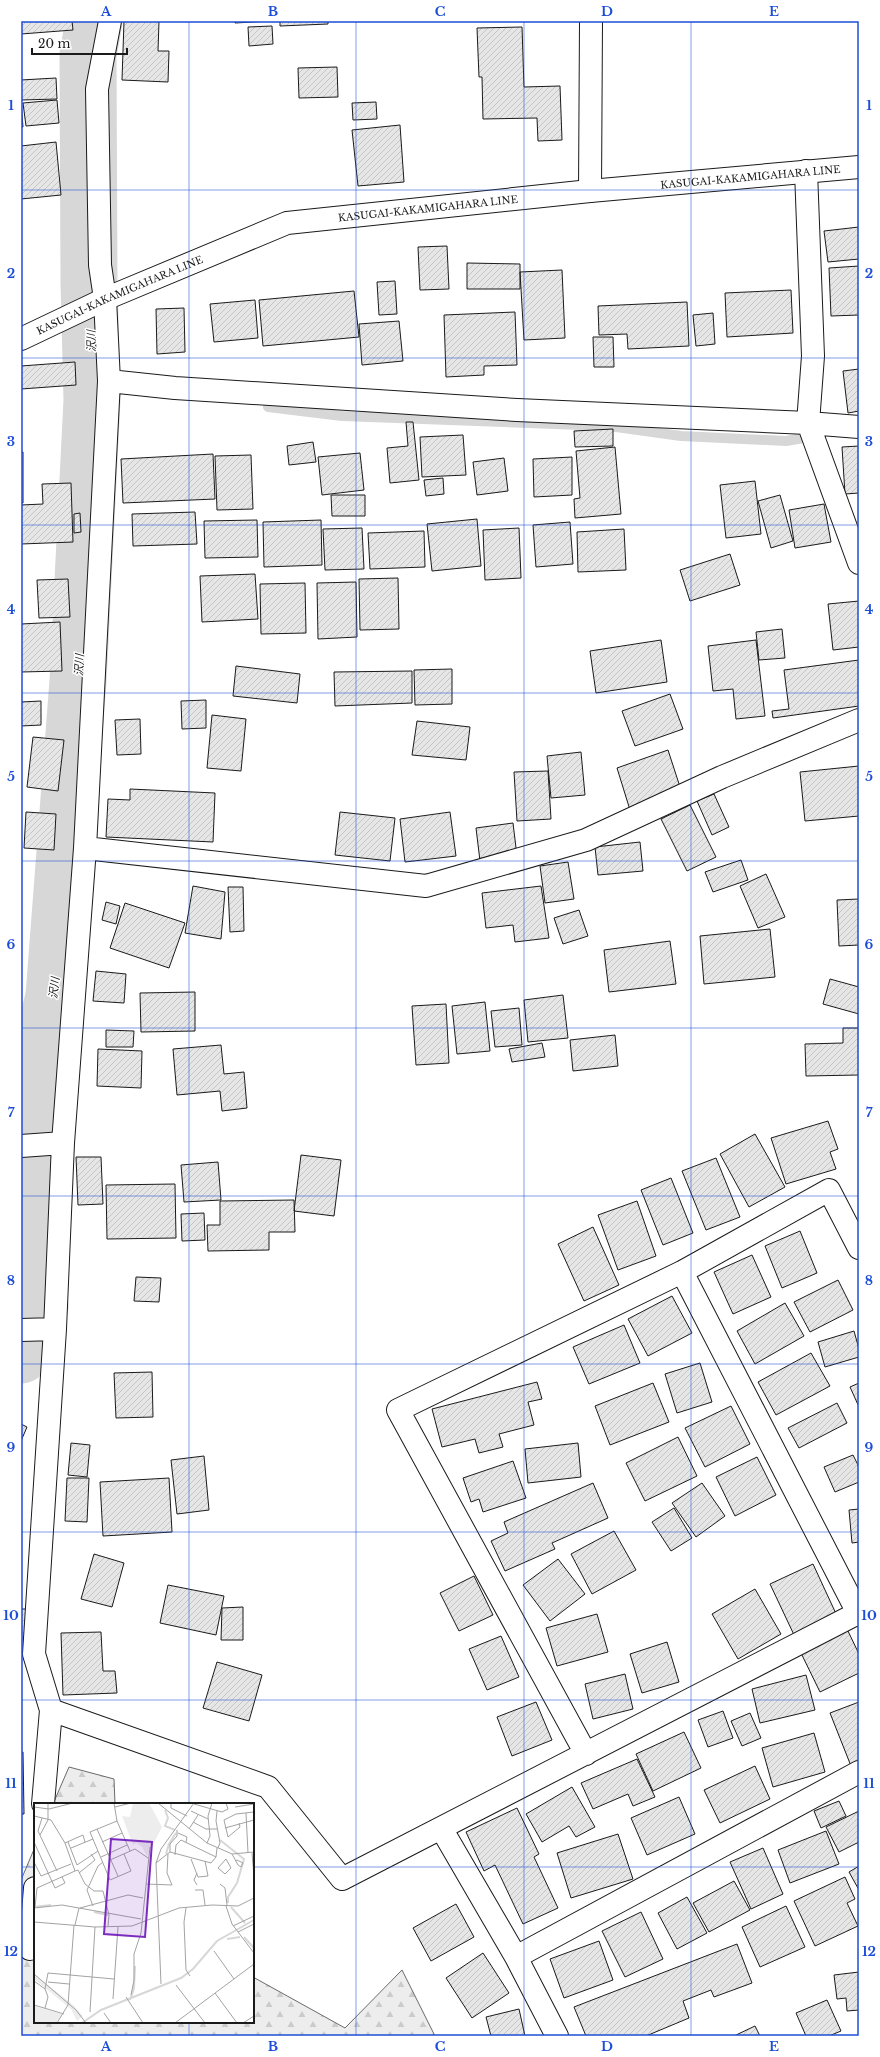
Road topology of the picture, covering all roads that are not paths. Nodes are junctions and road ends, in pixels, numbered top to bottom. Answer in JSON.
{"nodes":[{"id":1,"x":110,"y":21,"type":"edge"},
{"id":2,"x":591,"y":21,"type":"edge"},
{"id":3,"x":859,"y":167,"type":"edge"},
{"id":4,"x":806,"y":171,"type":"junction"},
{"id":5,"x":590,"y":191,"type":"junction"},
{"id":6,"x":105,"y":299,"type":"junction"},
{"id":7,"x":21,"y":339,"type":"edge"},
{"id":8,"x":109,"y":381,"type":"junction"},
{"id":9,"x":808,"y":423,"type":"junction"},
{"id":10,"x":859,"y":427,"type":"edge"},
{"id":11,"x":859,"y":563,"type":"edge"},
{"id":12,"x":859,"y":720,"type":"edge"},
{"id":13,"x":85,"y":848,"type":"junction"},
{"id":14,"x":63,"y":1143,"type":"junction"},
{"id":15,"x":21,"y":1146,"type":"edge"},
{"id":16,"x":859,"y":1248,"type":"edge"},
{"id":17,"x":682,"y":1272,"type":"junction"},
{"id":18,"x":55,"y":1329,"type":"junction"},
{"id":19,"x":21,"y":1330,"type":"edge"},
{"id":20,"x":859,"y":1614,"type":"edge"},
{"id":21,"x":51,"y":1710,"type":"junction"},
{"id":22,"x":586,"y":1754,"type":"junction"},
{"id":23,"x":859,"y":1772,"type":"edge"},
{"id":24,"x":42,"y":1803,"type":"edge"},
{"id":25,"x":441,"y":1828,"type":"junction"},
{"id":26,"x":34,"y":1900,"type":"edge"},
{"id":27,"x":30,"y":1949,"type":"dead end"},
{"id":28,"x":516,"y":1957,"type":"junction"},
{"id":29,"x":557,"y":2036,"type":"edge"}],
"edges":[{"from":1,"to":6,"type":"street"},
{"from":2,"to":5,"type":"street"},
{"from":3,"to":4,"type":"street","name":"KASUGAI-KAKAMIGAHARA LINE"},
{"from":4,"to":5,"type":"street","name":"KASUGAI-KAKAMIGAHARA LINE"},
{"from":4,"to":9,"type":"street"},
{"from":5,"to":6,"type":"street","name":"KASUGAI-KAKAMIGAHARA LINE"},
{"from":6,"to":7,"type":"street","name":"KASUGAI-KAKAMIGAHARA LINE"},
{"from":6,"to":8,"type":"street"},
{"from":8,"to":9,"type":"street"},
{"from":8,"to":13,"type":"street"},
{"from":9,"to":10,"type":"street"},
{"from":9,"to":11,"type":"street"},
{"from":12,"to":13,"type":"street"},
{"from":13,"to":14,"type":"street"},
{"from":14,"to":15,"type":"street"},
{"from":14,"to":18,"type":"street"},
{"from":16,"to":17,"type":"street"},
{"from":17,"to":20,"type":"street"},
{"from":17,"to":22,"type":"street"},
{"from":18,"to":19,"type":"street"},
{"from":18,"to":21,"type":"street"},
{"from":20,"to":22,"type":"street"},
{"from":21,"to":24,"type":"street"},
{"from":21,"to":25,"type":"street"},
{"from":22,"to":25,"type":"street"},
{"from":23,"to":28,"type":"street"},
{"from":25,"to":28,"type":"street"},
{"from":26,"to":27,"type":"street"},
{"from":28,"to":29,"type":"street"}]}
